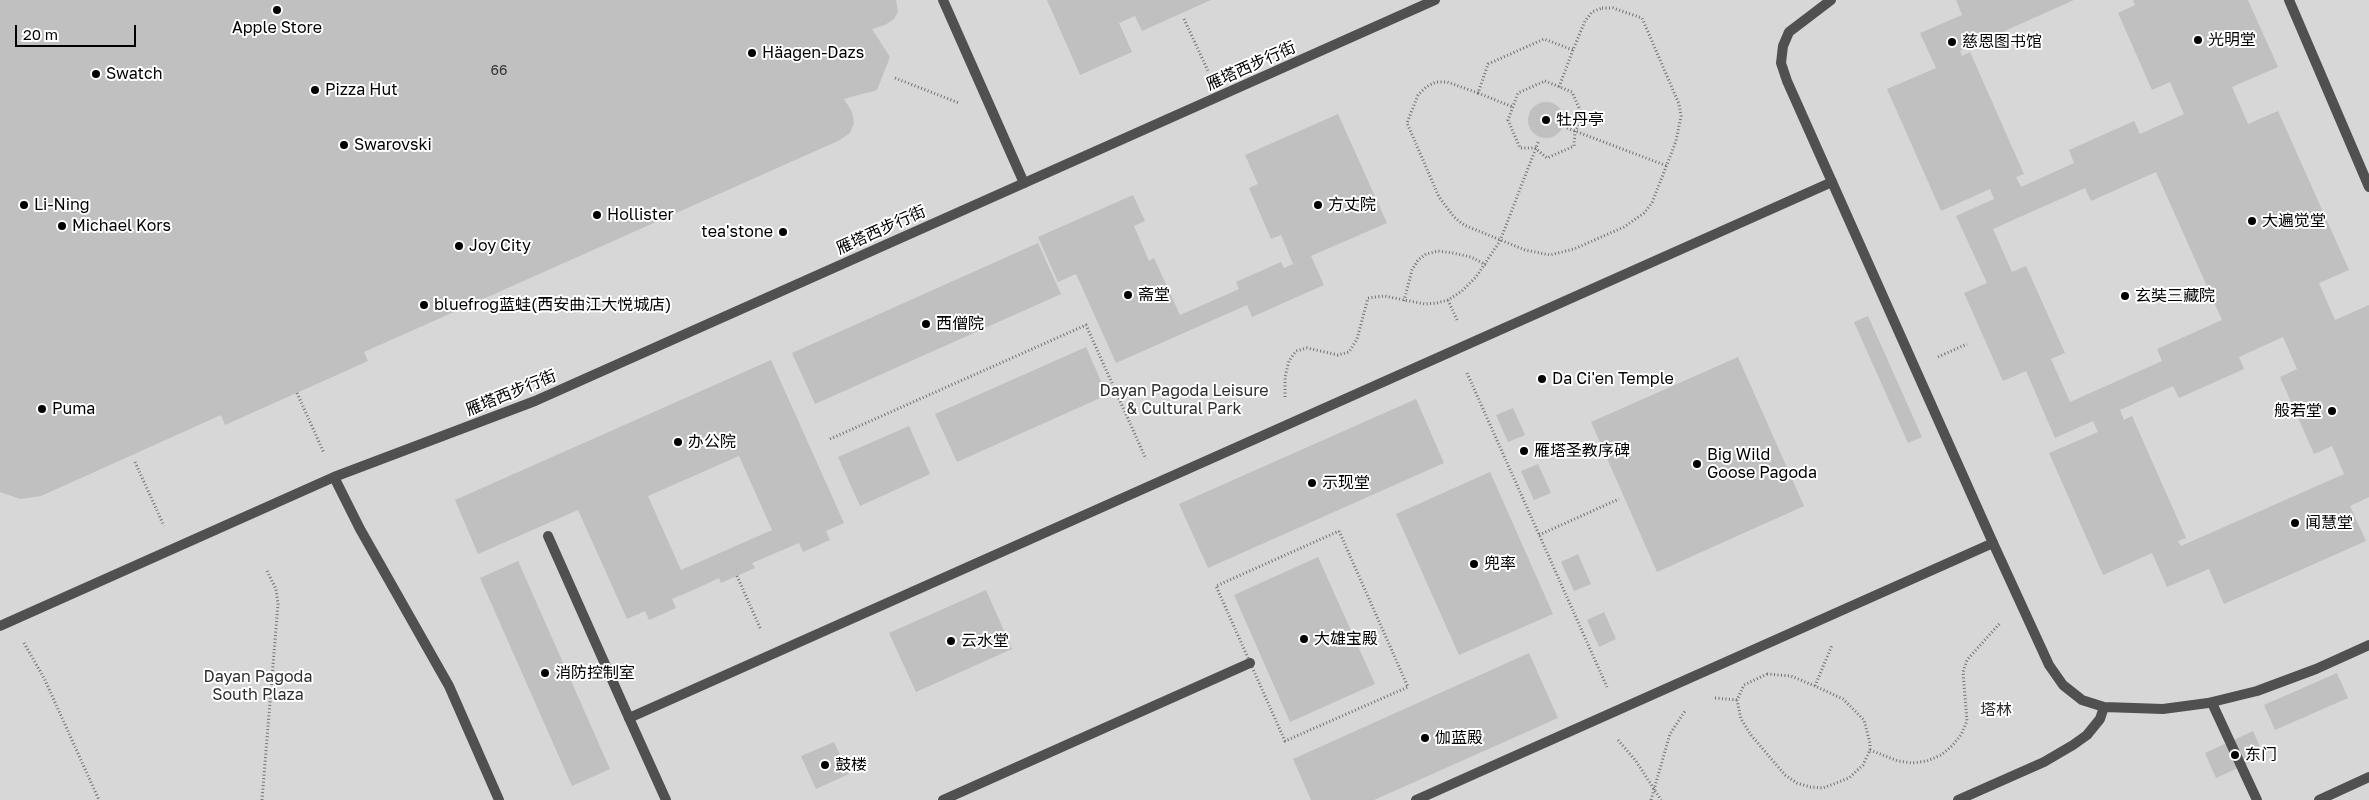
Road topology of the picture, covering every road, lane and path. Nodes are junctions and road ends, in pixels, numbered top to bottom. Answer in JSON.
{"nodes":[{"id":1,"x":943,"y":0,"type":"edge"},
{"id":2,"x":1435,"y":0,"type":"edge"},
{"id":3,"x":1831,"y":0,"type":"edge"},
{"id":4,"x":2289,"y":0,"type":"edge"},
{"id":5,"x":1184,"y":19,"type":"dead end"},
{"id":6,"x":1573,"y":50,"type":"junction"},
{"id":7,"x":895,"y":78,"type":"dead end"},
{"id":8,"x":1559,"y":87,"type":"junction"},
{"id":9,"x":1478,"y":93,"type":"junction"},
{"id":10,"x":1219,"y":96,"type":"junction"},
{"id":11,"x":1513,"y":107,"type":"junction"},
{"id":12,"x":995,"y":117,"type":"junction"},
{"id":13,"x":1567,"y":128,"type":"dead end"},
{"id":14,"x":1575,"y":131,"type":"junction"},
{"id":15,"x":1539,"y":140,"type":"dead end"},
{"id":16,"x":1535,"y":148,"type":"junction"},
{"id":17,"x":1667,"y":166,"type":"junction"},
{"id":18,"x":1832,"y":182,"type":"junction"},
{"id":19,"x":1024,"y":183,"type":"junction"},
{"id":20,"x":2369,"y":187,"type":"edge"},
{"id":21,"x":1500,"y":241,"type":"junction"},
{"id":22,"x":1486,"y":265,"type":"junction"},
{"id":23,"x":1404,"y":301,"type":"junction"},
{"id":24,"x":1456,"y":349,"type":"junction"},
{"id":25,"x":297,"y":393,"type":"dead end"},
{"id":26,"x":1287,"y":424,"type":"junction"},
{"id":27,"x":830,"y":439,"type":"dead end"},
{"id":28,"x":135,"y":462,"type":"dead end"},
{"id":29,"x":334,"y":477,"type":"junction"},
{"id":30,"x":1156,"y":483,"type":"junction"},
{"id":31,"x":1619,"y":499,"type":"dead end"},
{"id":32,"x":1539,"y":535,"type":"junction"},
{"id":33,"x":548,"y":536,"type":"dead end"},
{"id":34,"x":1993,"y":543,"type":"junction"},
{"id":35,"x":174,"y":548,"type":"junction"},
{"id":36,"x":267,"y":570,"type":"dead end"},
{"id":37,"x":737,"y":576,"type":"dead end"},
{"id":38,"x":2020,"y":603,"type":"junction"},
{"id":39,"x":1842,"y":610,"type":"junction"},
{"id":40,"x":5,"y":624,"type":"edge"},
{"id":41,"x":2369,"y":645,"type":"edge"},
{"id":42,"x":772,"y":654,"type":"junction"},
{"id":43,"x":1250,"y":663,"type":"junction"},
{"id":44,"x":1815,"y":686,"type":"junction"},
{"id":45,"x":1711,"y":698,"type":"dead end"},
{"id":46,"x":1737,"y":700,"type":"junction"},
{"id":47,"x":2212,"y":703,"type":"junction"},
{"id":48,"x":2104,"y":707,"type":"junction"},
{"id":49,"x":1688,"y":708,"type":"dead end"},
{"id":50,"x":1617,"y":711,"type":"junction"},
{"id":51,"x":629,"y":718,"type":"junction"},
{"id":52,"x":1599,"y":719,"type":"junction"},
{"id":53,"x":1870,"y":750,"type":"junction"},
{"id":54,"x":2369,"y":776,"type":"edge"},
{"id":55,"x":1654,"y":789,"type":"junction"},
{"id":56,"x":99,"y":800,"type":"edge"},
{"id":57,"x":262,"y":800,"type":"edge"},
{"id":58,"x":499,"y":800,"type":"edge"},
{"id":59,"x":666,"y":800,"type":"edge"},
{"id":60,"x":943,"y":800,"type":"edge"},
{"id":61,"x":1416,"y":800,"type":"edge"},
{"id":62,"x":1651,"y":800,"type":"edge"},
{"id":63,"x":1661,"y":800,"type":"edge"},
{"id":64,"x":1958,"y":800,"type":"edge"},
{"id":65,"x":2257,"y":800,"type":"edge"},
{"id":66,"x":2319,"y":800,"type":"edge"}],
"edges":[{"from":1,"to":12,"type":"street"},
{"from":2,"to":10,"type":"street","name":"雁塔西步行街"},
{"from":3,"to":18,"type":"street"},
{"from":4,"to":20,"type":"street"},
{"from":5,"to":10,"type":"path"},
{"from":6,"to":8,"type":"path"},
{"from":6,"to":9,"type":"path"},
{"from":6,"to":17,"type":"path"},
{"from":7,"to":12,"type":"path"},
{"from":8,"to":11,"type":"path"},
{"from":8,"to":14,"type":"path"},
{"from":9,"to":11,"type":"path"},
{"from":9,"to":21,"type":"path"},
{"from":10,"to":19,"type":"street","name":"雁塔西步行街"},
{"from":11,"to":16,"type":"path"},
{"from":12,"to":19,"type":"street"},
{"from":13,"to":14,"type":"path"},
{"from":14,"to":16,"type":"path"},
{"from":14,"to":17,"type":"path"},
{"from":15,"to":16,"type":"path"},
{"from":16,"to":21,"type":"path"},
{"from":17,"to":21,"type":"path"},
{"from":18,"to":24,"type":"street"},
{"from":18,"to":34,"type":"street"},
{"from":19,"to":29,"type":"street","name":"雁塔西步行街"},
{"from":21,"to":22,"type":"path"},
{"from":22,"to":23,"type":"path"},
{"from":22,"to":23,"type":"path"},
{"from":23,"to":26,"type":"path"},
{"from":24,"to":26,"type":"street"},
{"from":24,"to":32,"type":"path"},
{"from":25,"to":29,"type":"path"},
{"from":26,"to":30,"type":"street"},
{"from":27,"to":30,"type":"path"},
{"from":28,"to":35,"type":"path"},
{"from":29,"to":35,"type":"street","name":"雁塔西步行街"},
{"from":29,"to":58,"type":"street"},
{"from":30,"to":42,"type":"street"},
{"from":31,"to":32,"type":"path"},
{"from":32,"to":50,"type":"path"},
{"from":33,"to":51,"type":"street"},
{"from":34,"to":38,"type":"street"},
{"from":34,"to":39,"type":"street"},
{"from":35,"to":40,"type":"street","name":"雁塔西步行街"},
{"from":36,"to":57,"type":"path"},
{"from":37,"to":42,"type":"path"},
{"from":38,"to":48,"type":"street"},
{"from":38,"to":53,"type":"path"},
{"from":39,"to":44,"type":"path"},
{"from":39,"to":50,"type":"street"},
{"from":40,"to":56,"type":"path"},
{"from":41,"to":47,"type":"street"},
{"from":42,"to":51,"type":"street"},
{"from":43,"to":43,"type":"path"},
{"from":43,"to":60,"type":"street"},
{"from":44,"to":46,"type":"path"},
{"from":44,"to":53,"type":"path"},
{"from":45,"to":46,"type":"path"},
{"from":46,"to":53,"type":"path"},
{"from":47,"to":48,"type":"street"},
{"from":47,"to":65,"type":"street"},
{"from":48,"to":64,"type":"street"},
{"from":49,"to":55,"type":"path"},
{"from":50,"to":52,"type":"street"},
{"from":51,"to":59,"type":"street"},
{"from":52,"to":55,"type":"path"},
{"from":52,"to":61,"type":"street"},
{"from":54,"to":66,"type":"street"},
{"from":55,"to":62,"type":"path"},
{"from":55,"to":63,"type":"path"}]}
